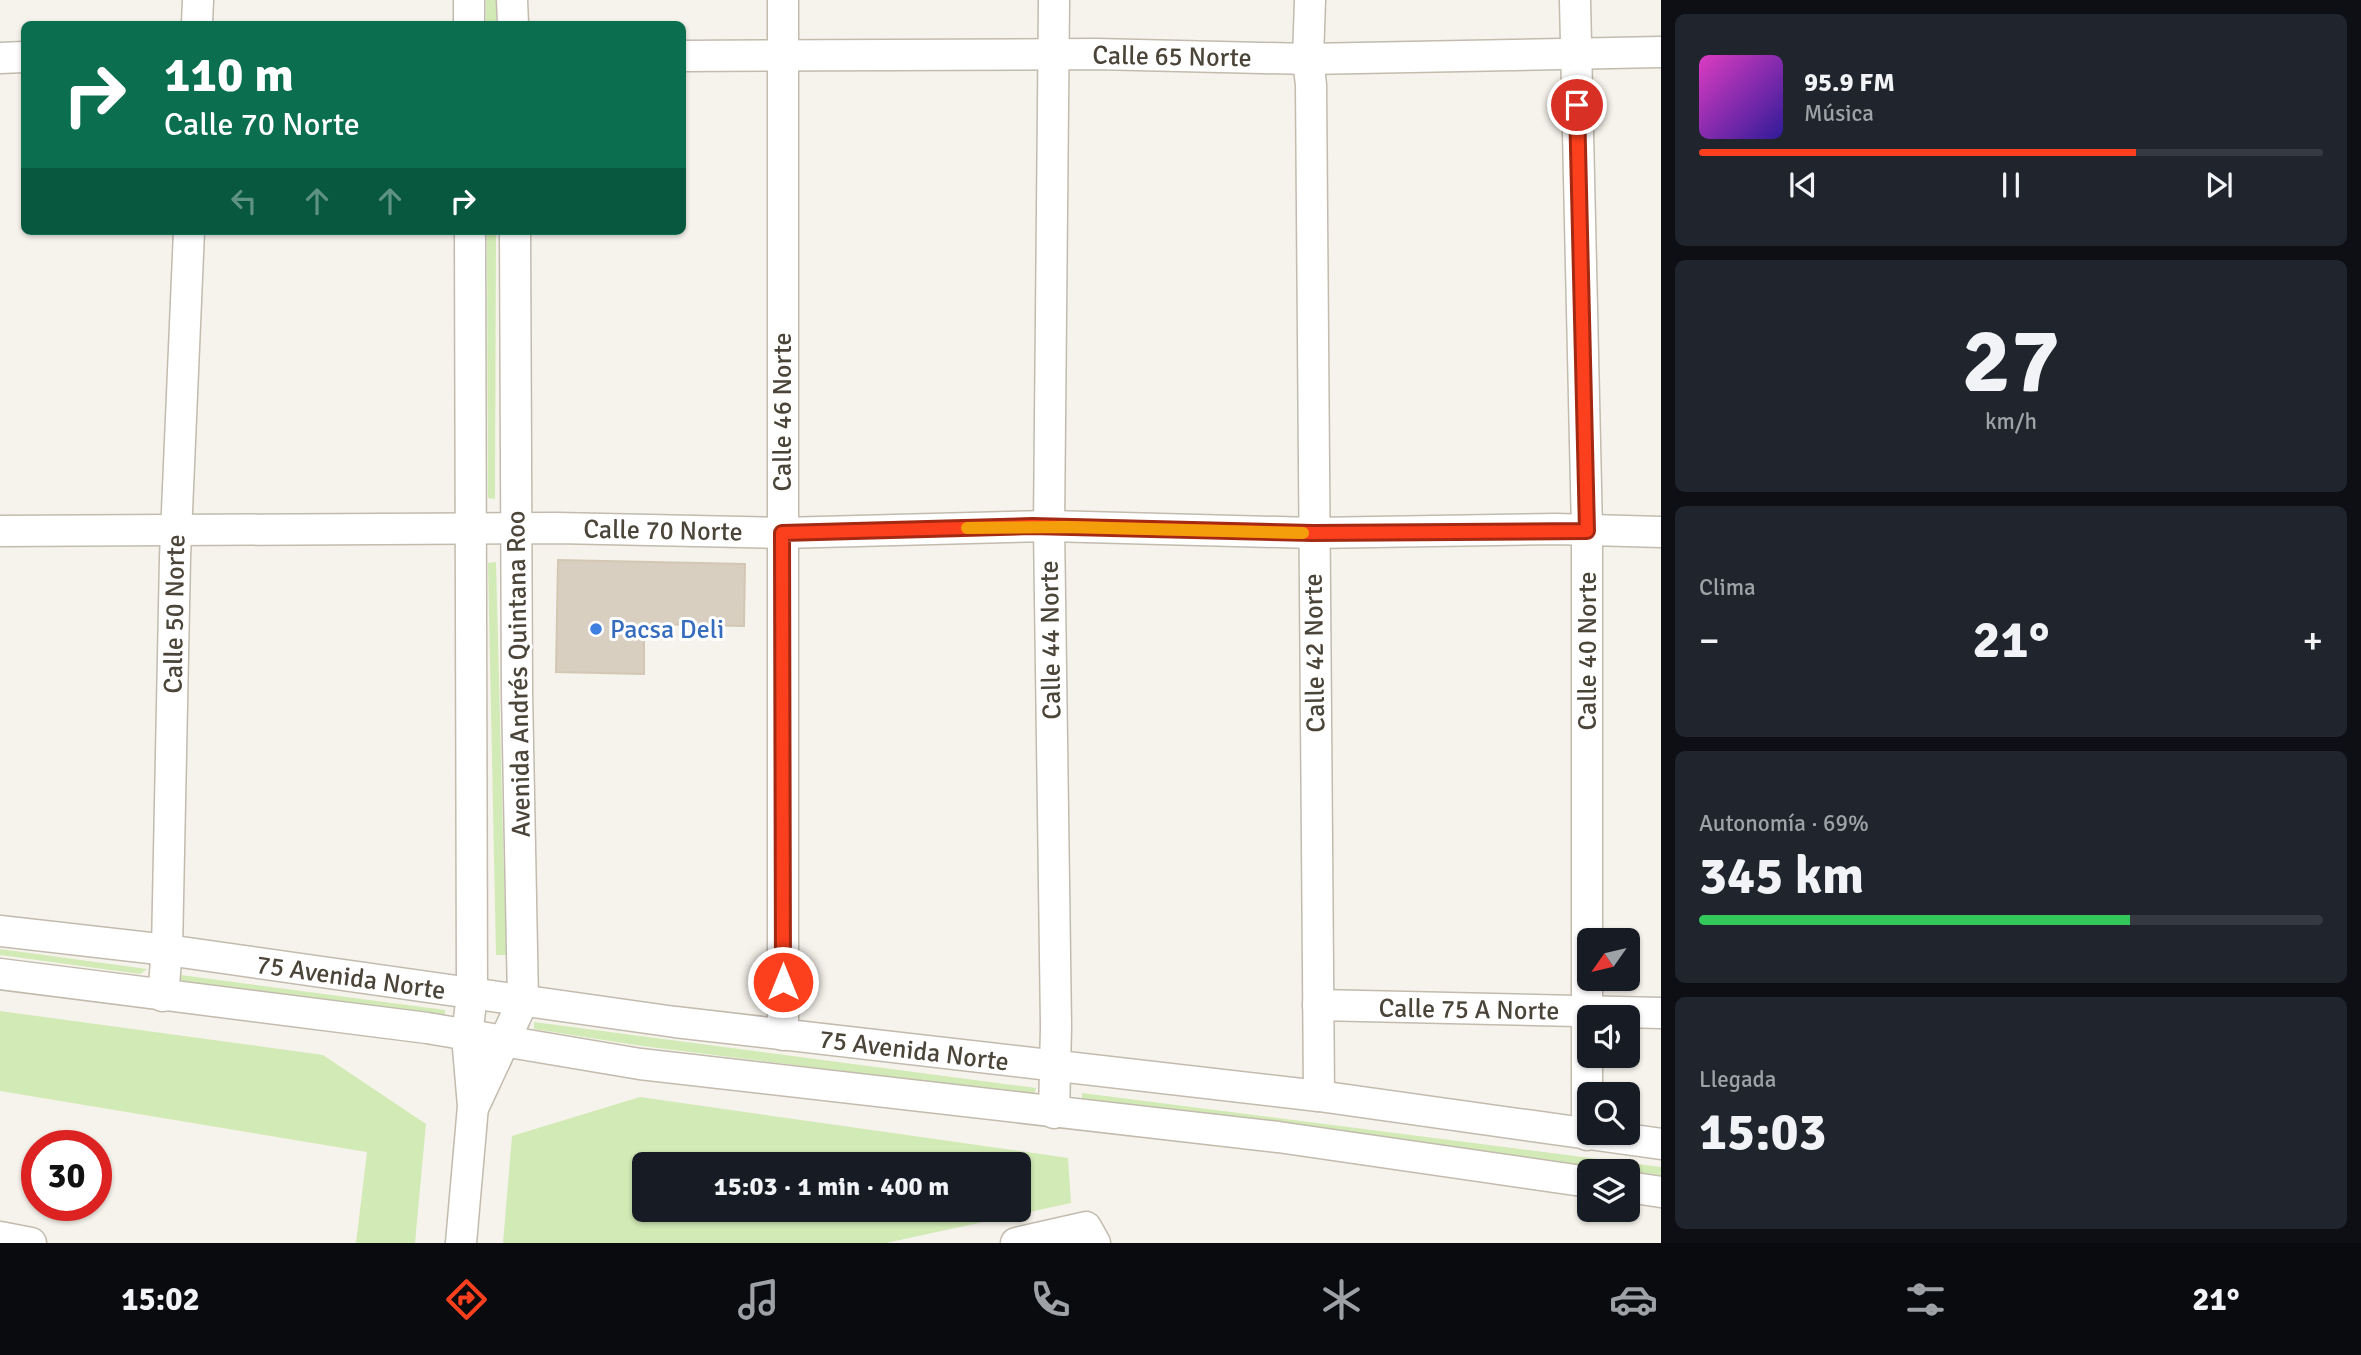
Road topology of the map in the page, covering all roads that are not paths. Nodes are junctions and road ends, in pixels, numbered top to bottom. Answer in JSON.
{"nodes":[{"id":1,"x":198,"y":0,"type":"edge"},
{"id":2,"x":469,"y":0,"type":"edge"},
{"id":3,"x":512,"y":0,"type":"edge"},
{"id":4,"x":783,"y":0,"type":"edge"},
{"id":5,"x":1054,"y":0,"type":"edge"},
{"id":6,"x":1310,"y":0,"type":"edge"},
{"id":7,"x":1575,"y":0,"type":"edge"},
{"id":8,"x":197,"y":21,"type":"edge"},
{"id":9,"x":469,"y":21,"type":"edge"},
{"id":10,"x":513,"y":21,"type":"edge"},
{"id":11,"x":1577,"y":52,"type":"junction"},
{"id":12,"x":1661,"y":52,"type":"edge"},
{"id":13,"x":1055,"y":54,"type":"junction"},
{"id":14,"x":686,"y":56,"type":"edge"},
{"id":15,"x":784,"y":56,"type":"junction"},
{"id":16,"x":21,"y":57,"type":"edge"},
{"id":17,"x":0,"y":58,"type":"edge"},
{"id":18,"x":1308,"y":59,"type":"junction"},
{"id":19,"x":189,"y":235,"type":"edge"},
{"id":20,"x":470,"y":235,"type":"edge"},
{"id":21,"x":515,"y":235,"type":"edge"},
{"id":22,"x":1049,"y":526,"type":"junction"},
{"id":23,"x":472,"y":529,"type":"junction"},
{"id":24,"x":517,"y":530,"type":"junction"},
{"id":25,"x":0,"y":531,"type":"edge"},
{"id":26,"x":176,"y":531,"type":"junction"},
{"id":27,"x":1587,"y":531,"type":"junction"},
{"id":28,"x":1661,"y":532,"type":"edge"},
{"id":29,"x":782,"y":533,"type":"junction"},
{"id":30,"x":1313,"y":533,"type":"junction"},
{"id":31,"x":0,"y":931,"type":"edge"},
{"id":32,"x":167,"y":950,"type":"junction"},
{"id":33,"x":0,"y":974,"type":"edge"},
{"id":34,"x":472,"y":994,"type":"junction"},
{"id":35,"x":163,"y":996,"type":"junction"},
{"id":36,"x":523,"y":1002,"type":"junction"},
{"id":37,"x":1318,"y":1005,"type":"junction"},
{"id":38,"x":1586,"y":1005,"type":"edge"},
{"id":39,"x":1577,"y":1011,"type":"edge"},
{"id":40,"x":1640,"y":1012,"type":"edge"},
{"id":41,"x":1661,"y":1013,"type":"edge"},
{"id":42,"x":783,"y":1035,"type":"junction"},
{"id":43,"x":467,"y":1036,"type":"junction"},
{"id":44,"x":503,"y":1042,"type":"junction"},
{"id":45,"x":1056,"y":1067,"type":"junction"},
{"id":46,"x":1319,"y":1096,"type":"junction"},
{"id":47,"x":473,"y":1106,"type":"junction"},
{"id":48,"x":1054,"y":1113,"type":"junction"},
{"id":49,"x":1577,"y":1134,"type":"edge"},
{"id":50,"x":1640,"y":1141,"type":"edge"},
{"id":51,"x":1661,"y":1144,"type":"edge"},
{"id":52,"x":1577,"y":1180,"type":"edge"},
{"id":53,"x":1640,"y":1189,"type":"edge"},
{"id":54,"x":1661,"y":1192,"type":"edge"},
{"id":55,"x":0,"y":1237,"type":"edge"},
{"id":56,"x":31,"y":1243,"type":"edge"},
{"id":57,"x":461,"y":1243,"type":"edge"},
{"id":58,"x":1016,"y":1243,"type":"edge"},
{"id":59,"x":1095,"y":1243,"type":"edge"}],
"edges":[{"from":1,"to":8,"type":"street"},
{"from":2,"to":9,"type":"street"},
{"from":3,"to":10,"type":"street"},
{"from":4,"to":15,"type":"street","name":"Calle 46 Norte"},
{"from":5,"to":13,"type":"street","name":"Calle 44 Norte"},
{"from":6,"to":18,"type":"street","name":"Calle 42 Norte"},
{"from":7,"to":11,"type":"street","name":"Calle 40 Norte"},
{"from":11,"to":12,"type":"street","name":"Calle 65 Norte"},
{"from":11,"to":18,"type":"street","name":"Calle 65 Norte"},
{"from":11,"to":27,"type":"street","name":"Calle 40 Norte"},
{"from":13,"to":15,"type":"street","name":"Calle 65 Norte"},
{"from":13,"to":18,"type":"street","name":"Calle 65 Norte"},
{"from":13,"to":22,"type":"street","name":"Calle 44 Norte"},
{"from":14,"to":15,"type":"street","name":"Calle 65 Norte"},
{"from":15,"to":29,"type":"street","name":"Calle 46 Norte"},
{"from":16,"to":17,"type":"street"},
{"from":18,"to":30,"type":"street","name":"Calle 42 Norte"},
{"from":19,"to":26,"type":"street","name":"Calle 50 Norte"},
{"from":20,"to":23,"type":"street","name":"Avenida Andrés Quintana Roo"},
{"from":21,"to":24,"type":"street","name":"Avenida Andrés Quintana Roo"},
{"from":22,"to":29,"type":"street","name":"Calle 70 Norte"},
{"from":22,"to":30,"type":"street","name":"Calle 70 Norte"},
{"from":22,"to":45,"type":"street","name":"Calle 44 Norte"},
{"from":23,"to":24,"type":"street","name":"Calle 70 Norte"},
{"from":23,"to":26,"type":"street","name":"Calle 70 Norte"},
{"from":23,"to":34,"type":"street","name":"Avenida Andrés Quintana Roo"},
{"from":24,"to":29,"type":"street","name":"Calle 70 Norte"},
{"from":24,"to":36,"type":"street","name":"Avenida Andrés Quintana Roo"},
{"from":25,"to":26,"type":"street","name":"Calle 70 Norte"},
{"from":26,"to":32,"type":"street","name":"Calle 50 Norte"},
{"from":27,"to":28,"type":"street","name":"Calle 70 Norte"},
{"from":27,"to":30,"type":"street","name":"Calle 70 Norte"},
{"from":27,"to":38,"type":"street","name":"Calle 40 Norte"},
{"from":29,"to":42,"type":"street","name":"Calle 46 Norte"},
{"from":30,"to":37,"type":"street","name":"Calle 42 Norte"},
{"from":31,"to":32,"type":"street","name":"75 Avenida Norte"},
{"from":32,"to":34,"type":"street","name":"75 Avenida Norte"},
{"from":32,"to":35,"type":"street","name":"Calle 50 Norte"},
{"from":33,"to":35,"type":"street","name":"75 Avenida Norte"},
{"from":34,"to":36,"type":"street","name":"75 Avenida Norte"},
{"from":34,"to":43,"type":"street","name":"Avenida Andrés Quintana Roo"},
{"from":35,"to":43,"type":"street","name":"75 Avenida Norte"},
{"from":36,"to":42,"type":"street","name":"75 Avenida Norte"},
{"from":36,"to":44,"type":"street","name":"Avenida Andrés Quintana Roo"},
{"from":37,"to":39,"type":"street","name":"Calle 75 A Norte"},
{"from":37,"to":46,"type":"street","name":"Calle 42 Norte"},
{"from":40,"to":41,"type":"street","name":"Calle 75 A Norte"},
{"from":42,"to":45,"type":"street","name":"75 Avenida Norte"},
{"from":43,"to":44,"type":"street","name":"75 Avenida Norte"},
{"from":43,"to":47,"type":"street","name":"Avenida Andrés Quintana Roo"},
{"from":44,"to":47,"type":"street","name":"Avenida Andrés Quintana Roo"},
{"from":44,"to":48,"type":"street","name":"75 Avenida Norte"},
{"from":45,"to":46,"type":"street","name":"75 Avenida Norte"},
{"from":45,"to":48,"type":"street","name":"Calle 44 Norte"},
{"from":46,"to":49,"type":"street","name":"75 Avenida Norte"},
{"from":47,"to":57,"type":"street","name":"Avenida Andrés Quintana Roo"},
{"from":48,"to":52,"type":"street","name":"75 Avenida Norte"},
{"from":50,"to":51,"type":"street","name":"75 Avenida Norte"},
{"from":53,"to":54,"type":"street"},
{"from":55,"to":56,"type":"street"},
{"from":58,"to":59,"type":"street"}]}
